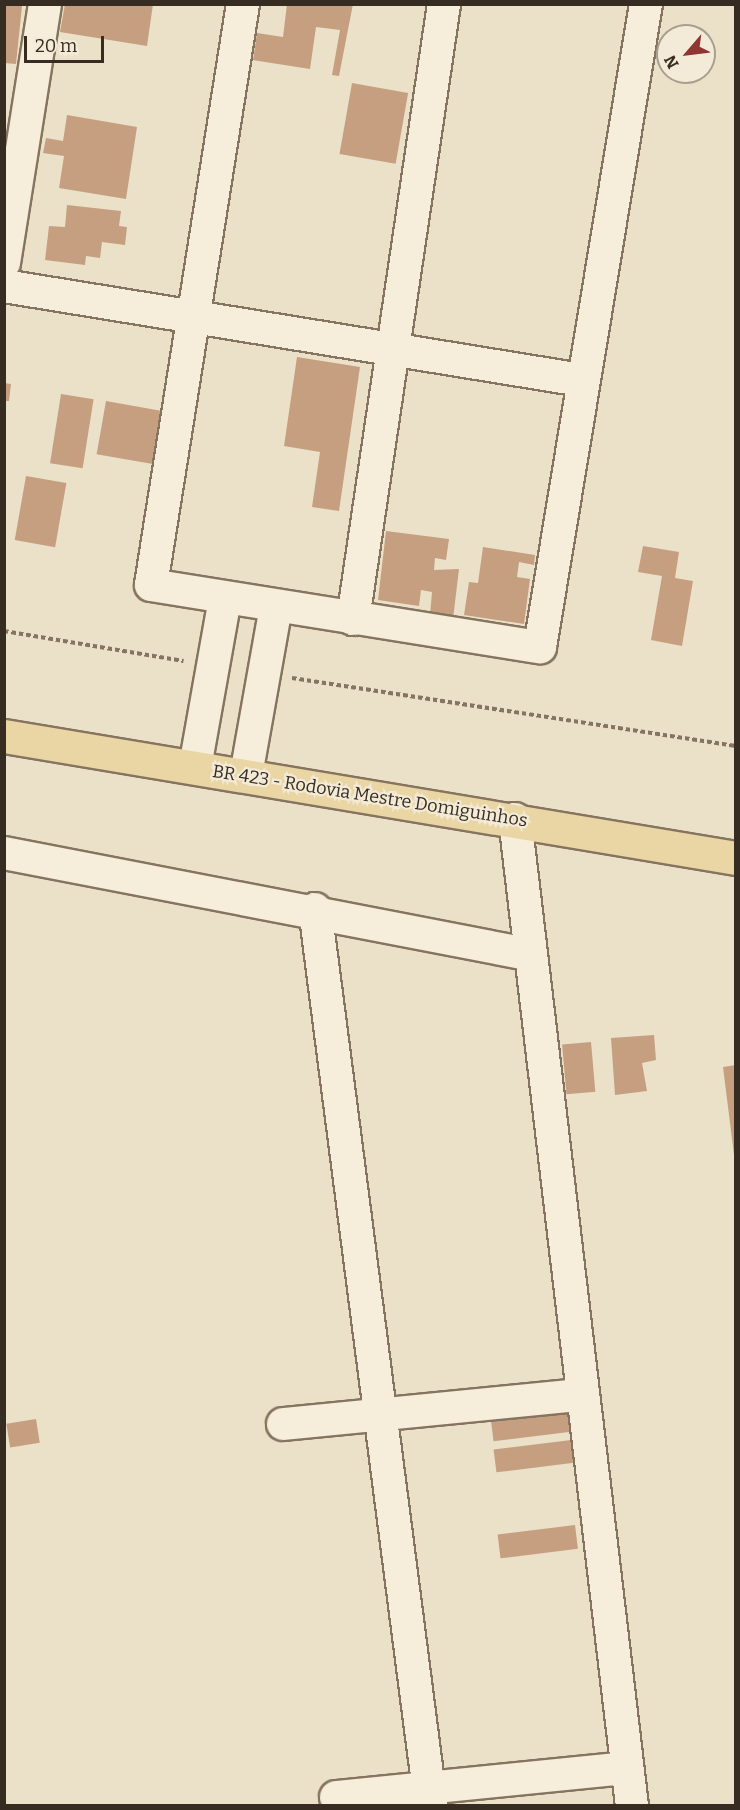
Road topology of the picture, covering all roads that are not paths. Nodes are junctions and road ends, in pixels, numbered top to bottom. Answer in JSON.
{"nodes":[{"id":1,"x":45,"y":4,"type":"edge"},
{"id":2,"x":243,"y":4,"type":"edge"},
{"id":3,"x":444,"y":4,"type":"edge"},
{"id":4,"x":646,"y":4,"type":"edge"},
{"id":5,"x":4,"y":263,"type":"edge"},
{"id":6,"x":4,"y":286,"type":"edge"},
{"id":7,"x":193,"y":320,"type":"junction"},
{"id":8,"x":391,"y":351,"type":"junction"},
{"id":9,"x":580,"y":380,"type":"junction"},
{"id":10,"x":225,"y":598,"type":"junction"},
{"id":11,"x":276,"y":606,"type":"junction"},
{"id":12,"x":353,"y":618,"type":"junction"},
{"id":13,"x":4,"y":736,"type":"edge"},
{"id":14,"x":195,"y":767,"type":"junction"},
{"id":15,"x":246,"y":775,"type":"junction"},
{"id":16,"x":515,"y":819,"type":"junction"},
{"id":17,"x":4,"y":853,"type":"edge"},
{"id":18,"x":735,"y":858,"type":"edge"},
{"id":19,"x":315,"y":909,"type":"junction"},
{"id":20,"x":527,"y":954,"type":"junction"},
{"id":21,"x":580,"y":1395,"type":"junction"},
{"id":22,"x":381,"y":1414,"type":"junction"},
{"id":23,"x":283,"y":1424,"type":"dead end"},
{"id":24,"x":627,"y":1768,"type":"junction"},
{"id":25,"x":336,"y":1797,"type":"dead end"},
{"id":26,"x":430,"y":1797,"type":"edge"},
{"id":27,"x":632,"y":1806,"type":"edge"}],
"edges":[{"from":1,"to":5,"type":"street"},
{"from":2,"to":7,"type":"street"},
{"from":3,"to":8,"type":"street"},
{"from":4,"to":9,"type":"street"},
{"from":6,"to":7,"type":"street"},
{"from":7,"to":8,"type":"street"},
{"from":7,"to":10,"type":"street"},
{"from":8,"to":9,"type":"street"},
{"from":8,"to":12,"type":"street"},
{"from":9,"to":12,"type":"street"},
{"from":10,"to":11,"type":"street"},
{"from":10,"to":14,"type":"street"},
{"from":11,"to":12,"type":"street"},
{"from":11,"to":15,"type":"street"},
{"from":13,"to":14,"type":"main road","name":"BR 423 - Rodovia Mestre Domiguinhos"},
{"from":14,"to":15,"type":"main road","name":"BR 423 - Rodovia Mestre Domiguinhos"},
{"from":15,"to":16,"type":"main road","name":"BR 423 - Rodovia Mestre Domiguinhos"},
{"from":16,"to":18,"type":"main road","name":"BR 423 - Rodovia Mestre Domiguinhos"},
{"from":16,"to":20,"type":"street"},
{"from":17,"to":19,"type":"street"},
{"from":19,"to":20,"type":"street"},
{"from":19,"to":22,"type":"street"},
{"from":20,"to":21,"type":"street"},
{"from":21,"to":22,"type":"street"},
{"from":21,"to":24,"type":"street"},
{"from":22,"to":23,"type":"street"},
{"from":22,"to":26,"type":"street"},
{"from":24,"to":26,"type":"street"},
{"from":24,"to":27,"type":"street"},
{"from":25,"to":26,"type":"street"}]}
